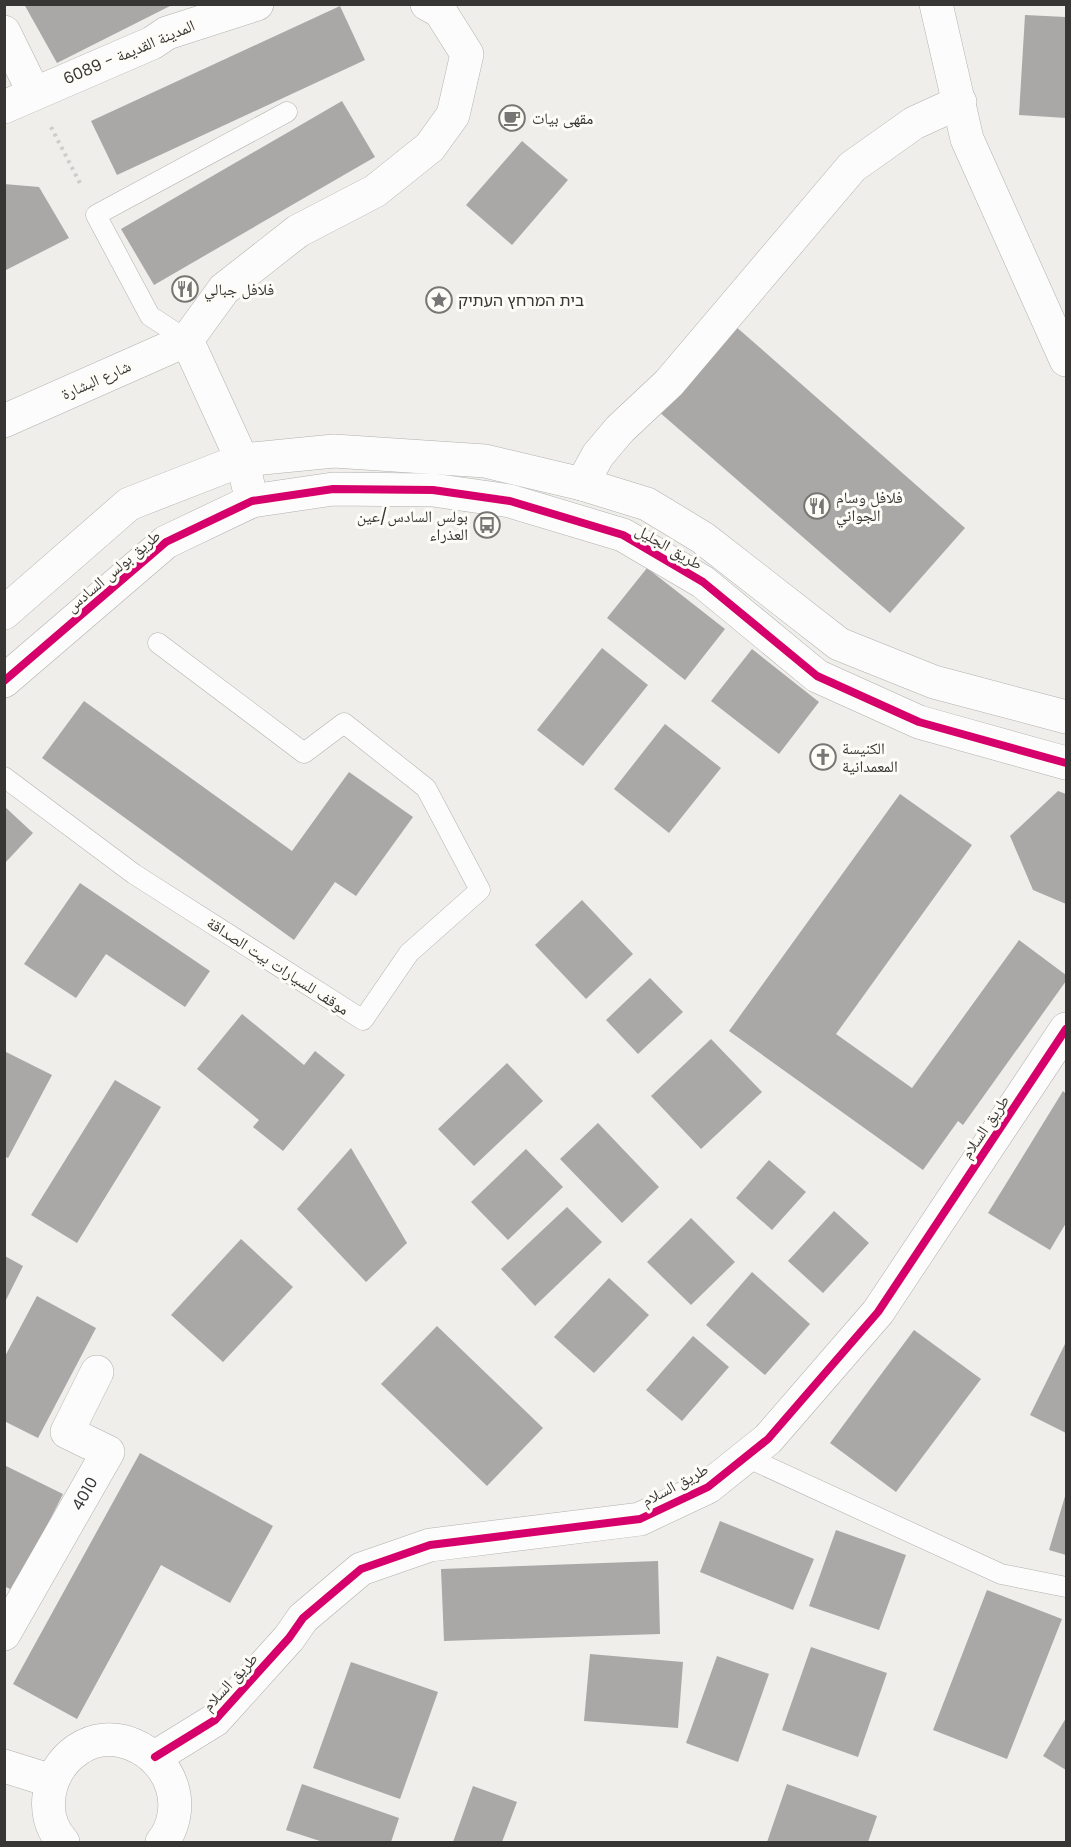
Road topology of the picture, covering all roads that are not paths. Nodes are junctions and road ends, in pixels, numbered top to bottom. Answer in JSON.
{"nodes":[{"id":1,"x":257,"y":4,"type":"edge"},
{"id":2,"x":427,"y":4,"type":"edge"},
{"id":3,"x":936,"y":4,"type":"edge"},
{"id":4,"x":4,"y":32,"type":"edge"},
{"id":5,"x":34,"y":93,"type":"junction"},
{"id":6,"x":960,"y":102,"type":"junction"},
{"id":7,"x":4,"y":106,"type":"edge"},
{"id":8,"x":287,"y":112,"type":"dead end"},
{"id":9,"x":187,"y":340,"type":"junction"},
{"id":10,"x":1066,"y":360,"type":"edge"},
{"id":11,"x":4,"y":421,"type":"edge"},
{"id":12,"x":242,"y":460,"type":"junction"},
{"id":13,"x":582,"y":484,"type":"junction"},
{"id":14,"x":252,"y":501,"type":"junction"},
{"id":15,"x":4,"y":614,"type":"edge"},
{"id":16,"x":158,"y":643,"type":"dead end"},
{"id":17,"x":4,"y":681,"type":"edge"},
{"id":18,"x":1066,"y":717,"type":"edge"},
{"id":19,"x":1066,"y":764,"type":"edge"},
{"id":20,"x":4,"y":777,"type":"edge"},
{"id":21,"x":1066,"y":1029,"type":"edge"},
{"id":22,"x":98,"y":1372,"type":"dead end"},
{"id":23,"x":746,"y":1457,"type":"junction"},
{"id":24,"x":1066,"y":1587,"type":"edge"},
{"id":25,"x":4,"y":1634,"type":"edge"},
{"id":26,"x":155,"y":1757,"type":"junction"},
{"id":27,"x":4,"y":1766,"type":"edge"},
{"id":28,"x":52,"y":1781,"type":"junction"},
{"id":29,"x":53,"y":1840,"type":"edge"},
{"id":30,"x":168,"y":1841,"type":"edge"}],
"edges":[{"from":1,"to":5,"type":"street","name":"المدينة القديمة - 6089"},
{"from":2,"to":9,"type":"street"},
{"from":3,"to":6,"type":"street"},
{"from":4,"to":5,"type":"street"},
{"from":5,"to":7,"type":"street","name":"المدينة القديمة - 6089"},
{"from":6,"to":10,"type":"street"},
{"from":6,"to":13,"type":"street"},
{"from":8,"to":9,"type":"lane"},
{"from":9,"to":11,"type":"street","name":"شارع البشارة"},
{"from":9,"to":12,"type":"street"},
{"from":12,"to":13,"type":"street","name":"طريق الجليل"},
{"from":12,"to":14,"type":"street"},
{"from":12,"to":15,"type":"street"},
{"from":13,"to":18,"type":"street","name":"طريق الجليل"},
{"from":14,"to":17,"type":"street","name":"طريق بولس السادس"},
{"from":14,"to":19,"type":"street","name":"طريق الجليل"},
{"from":16,"to":20,"type":"lane","name":"موقف للسيارات بيت الصداقة"},
{"from":21,"to":23,"type":"street","name":"طريق السلام"},
{"from":22,"to":25,"type":"street","name":"4010"},
{"from":23,"to":24,"type":"lane"},
{"from":23,"to":26,"type":"street","name":"طريق السلام"},
{"from":26,"to":28,"type":"street"},
{"from":26,"to":30,"type":"street"},
{"from":27,"to":28,"type":"street"},
{"from":28,"to":29,"type":"street"}]}
